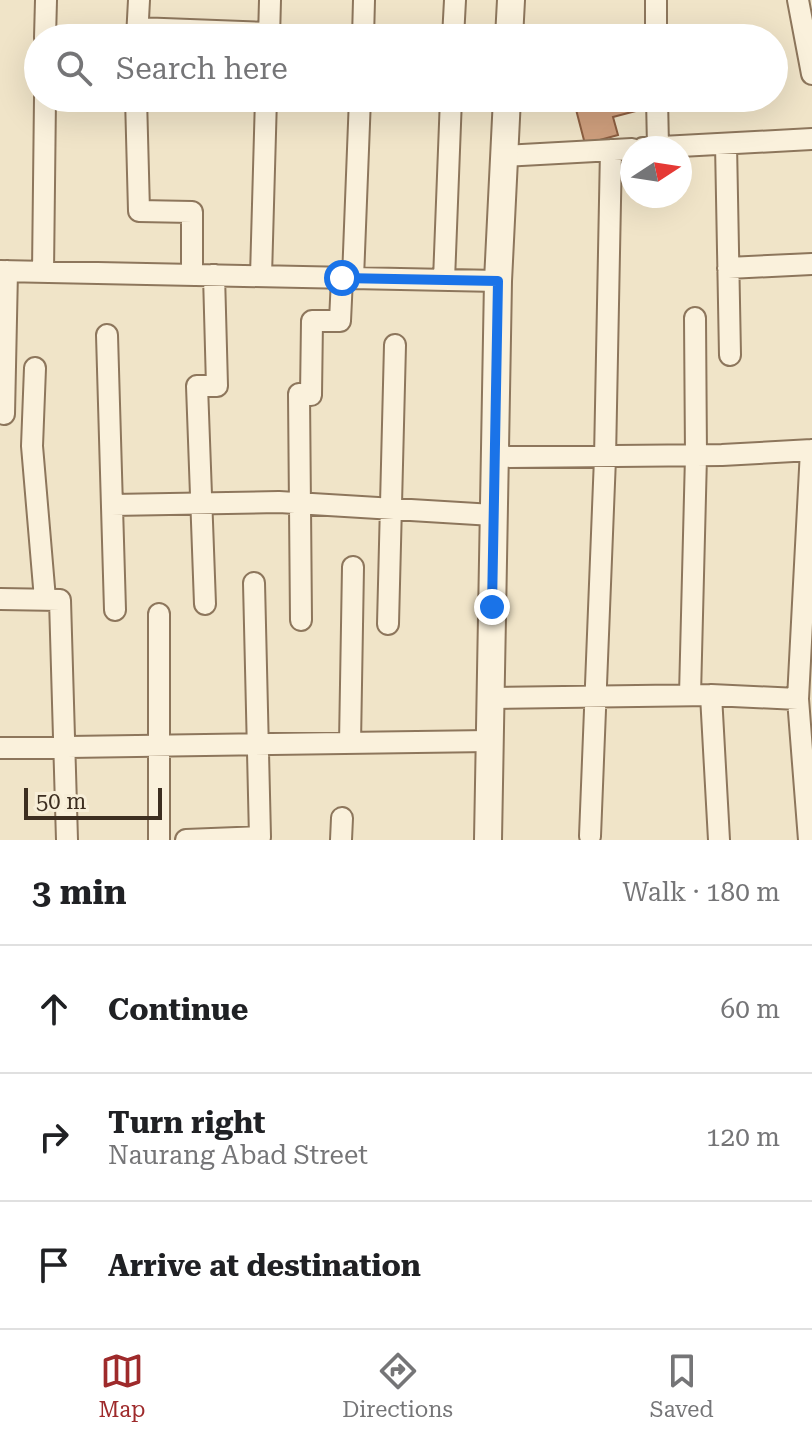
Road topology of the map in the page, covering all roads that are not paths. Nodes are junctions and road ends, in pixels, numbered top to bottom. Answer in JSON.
{"nodes":[{"id":1,"x":46,"y":0,"type":"edge"},
{"id":2,"x":139,"y":0,"type":"edge"},
{"id":3,"x":270,"y":0,"type":"edge"},
{"id":4,"x":364,"y":0,"type":"edge"},
{"id":5,"x":455,"y":0,"type":"edge"},
{"id":6,"x":511,"y":0,"type":"edge"},
{"id":7,"x":656,"y":0,"type":"edge"},
{"id":8,"x":798,"y":0,"type":"edge"},
{"id":9,"x":45,"y":24,"type":"edge"},
{"id":10,"x":138,"y":24,"type":"edge"},
{"id":11,"x":269,"y":24,"type":"edge"},
{"id":12,"x":363,"y":24,"type":"edge"},
{"id":13,"x":454,"y":24,"type":"edge"},
{"id":14,"x":510,"y":24,"type":"edge"},
{"id":15,"x":656,"y":24,"type":"edge"},
{"id":16,"x":812,"y":74,"type":"edge"},
{"id":17,"x":45,"y":112,"type":"edge"},
{"id":18,"x":136,"y":112,"type":"edge"},
{"id":19,"x":266,"y":112,"type":"edge"},
{"id":20,"x":359,"y":112,"type":"edge"},
{"id":21,"x":450,"y":112,"type":"edge"},
{"id":22,"x":506,"y":112,"type":"edge"},
{"id":23,"x":657,"y":112,"type":"edge"},
{"id":24,"x":658,"y":136,"type":"edge"},
{"id":25,"x":812,"y":139,"type":"edge"},
{"id":26,"x":726,"y":144,"type":"junction"},
{"id":27,"x":692,"y":146,"type":"edge"},
{"id":28,"x":611,"y":150,"type":"junction"},
{"id":29,"x":620,"y":150,"type":"edge"},
{"id":30,"x":504,"y":156,"type":"junction"},
{"id":31,"x":812,"y":264,"type":"edge"},
{"id":32,"x":728,"y":268,"type":"junction"},
{"id":33,"x":4,"y":271,"type":"edge"},
{"id":34,"x":43,"y":272,"type":"junction"},
{"id":35,"x":192,"y":275,"type":"junction"},
{"id":36,"x":214,"y":275,"type":"junction"},
{"id":37,"x":261,"y":276,"type":"junction"},
{"id":38,"x":348,"y":278,"type":"junction"},
{"id":39,"x":444,"y":280,"type":"junction"},
{"id":40,"x":498,"y":281,"type":"junction"},
{"id":41,"x":695,"y":318,"type":"dead end"},
{"id":42,"x":107,"y":335,"type":"dead end"},
{"id":43,"x":395,"y":345,"type":"dead end"},
{"id":44,"x":730,"y":355,"type":"dead end"},
{"id":45,"x":35,"y":368,"type":"dead end"},
{"id":46,"x":4,"y":414,"type":"dead end"},
{"id":47,"x":812,"y":450,"type":"edge"},
{"id":48,"x":696,"y":456,"type":"junction"},
{"id":49,"x":494,"y":457,"type":"junction"},
{"id":50,"x":605,"y":458,"type":"junction"},
{"id":51,"x":201,"y":503,"type":"junction"},
{"id":52,"x":299,"y":503,"type":"junction"},
{"id":53,"x":112,"y":505,"type":"junction"},
{"id":54,"x":392,"y":510,"type":"junction"},
{"id":55,"x":493,"y":515,"type":"junction"},
{"id":56,"x":353,"y":567,"type":"dead end"},
{"id":57,"x":254,"y":583,"type":"dead end"},
{"id":58,"x":0,"y":599,"type":"edge"},
{"id":59,"x":45,"y":599,"type":"junction"},
{"id":60,"x":205,"y":604,"type":"dead end"},
{"id":61,"x":115,"y":610,"type":"dead end"},
{"id":62,"x":159,"y":614,"type":"dead end"},
{"id":63,"x":301,"y":620,"type":"dead end"},
{"id":64,"x":388,"y":624,"type":"dead end"},
{"id":65,"x":690,"y":695,"type":"junction"},
{"id":66,"x":711,"y":695,"type":"junction"},
{"id":67,"x":596,"y":697,"type":"junction"},
{"id":68,"x":490,"y":698,"type":"junction"},
{"id":69,"x":798,"y":699,"type":"junction"},
{"id":70,"x":489,"y":741,"type":"junction"},
{"id":71,"x":350,"y":743,"type":"junction"},
{"id":72,"x":256,"y":744,"type":"junction"},
{"id":73,"x":159,"y":746,"type":"junction"},
{"id":74,"x":61,"y":747,"type":"junction"},
{"id":75,"x":0,"y":748,"type":"edge"},
{"id":76,"x":342,"y":818,"type":"dead end"},
{"id":77,"x":590,"y":836,"type":"dead end"},
{"id":78,"x":67,"y":840,"type":"edge"},
{"id":79,"x":159,"y":840,"type":"edge"},
{"id":80,"x":186,"y":840,"type":"edge"},
{"id":81,"x":341,"y":840,"type":"edge"},
{"id":82,"x":488,"y":840,"type":"edge"},
{"id":83,"x":719,"y":840,"type":"edge"},
{"id":84,"x":809,"y":840,"type":"edge"}],
"edges":[{"from":1,"to":9,"type":"street"},
{"from":2,"to":10,"type":"street"},
{"from":3,"to":11,"type":"street"},
{"from":4,"to":12,"type":"street"},
{"from":5,"to":13,"type":"street"},
{"from":6,"to":14,"type":"street"},
{"from":7,"to":15,"type":"street"},
{"from":8,"to":16,"type":"street"},
{"from":17,"to":34,"type":"street"},
{"from":18,"to":35,"type":"street"},
{"from":19,"to":37,"type":"street"},
{"from":20,"to":38,"type":"street"},
{"from":21,"to":39,"type":"street"},
{"from":22,"to":30,"type":"street"},
{"from":23,"to":24,"type":"street"},
{"from":25,"to":26,"type":"street"},
{"from":26,"to":27,"type":"street"},
{"from":26,"to":32,"type":"street"},
{"from":28,"to":29,"type":"street"},
{"from":28,"to":30,"type":"street"},
{"from":28,"to":50,"type":"street"},
{"from":30,"to":40,"type":"street"},
{"from":31,"to":32,"type":"street"},
{"from":32,"to":44,"type":"street"},
{"from":33,"to":34,"type":"street"},
{"from":33,"to":46,"type":"street"},
{"from":34,"to":35,"type":"street"},
{"from":35,"to":36,"type":"street"},
{"from":36,"to":37,"type":"street"},
{"from":36,"to":51,"type":"street"},
{"from":37,"to":38,"type":"street"},
{"from":38,"to":39,"type":"street"},
{"from":38,"to":52,"type":"street"},
{"from":39,"to":40,"type":"street"},
{"from":40,"to":49,"type":"street"},
{"from":41,"to":48,"type":"street"},
{"from":42,"to":53,"type":"street"},
{"from":43,"to":54,"type":"street"},
{"from":45,"to":59,"type":"street"},
{"from":47,"to":48,"type":"street"},
{"from":47,"to":69,"type":"street"},
{"from":48,"to":50,"type":"street"},
{"from":48,"to":65,"type":"street"},
{"from":49,"to":50,"type":"street"},
{"from":49,"to":55,"type":"street"},
{"from":50,"to":67,"type":"street"},
{"from":51,"to":52,"type":"street"},
{"from":51,"to":53,"type":"street"},
{"from":51,"to":60,"type":"street"},
{"from":52,"to":54,"type":"street"},
{"from":52,"to":63,"type":"street"},
{"from":53,"to":61,"type":"street"},
{"from":54,"to":55,"type":"street"},
{"from":54,"to":64,"type":"street"},
{"from":55,"to":68,"type":"street"},
{"from":56,"to":71,"type":"street"},
{"from":57,"to":72,"type":"street"},
{"from":58,"to":59,"type":"street"},
{"from":59,"to":74,"type":"street"},
{"from":62,"to":73,"type":"street"},
{"from":65,"to":66,"type":"street"},
{"from":65,"to":67,"type":"street"},
{"from":66,"to":69,"type":"street"},
{"from":66,"to":83,"type":"street"},
{"from":67,"to":68,"type":"street"},
{"from":67,"to":77,"type":"street"},
{"from":68,"to":70,"type":"street"},
{"from":69,"to":84,"type":"street"},
{"from":70,"to":71,"type":"street"},
{"from":70,"to":82,"type":"street"},
{"from":71,"to":72,"type":"street"},
{"from":72,"to":73,"type":"street"},
{"from":72,"to":80,"type":"street"},
{"from":73,"to":74,"type":"street"},
{"from":73,"to":79,"type":"street"},
{"from":74,"to":75,"type":"street"},
{"from":74,"to":78,"type":"street"},
{"from":76,"to":81,"type":"street"}]}
